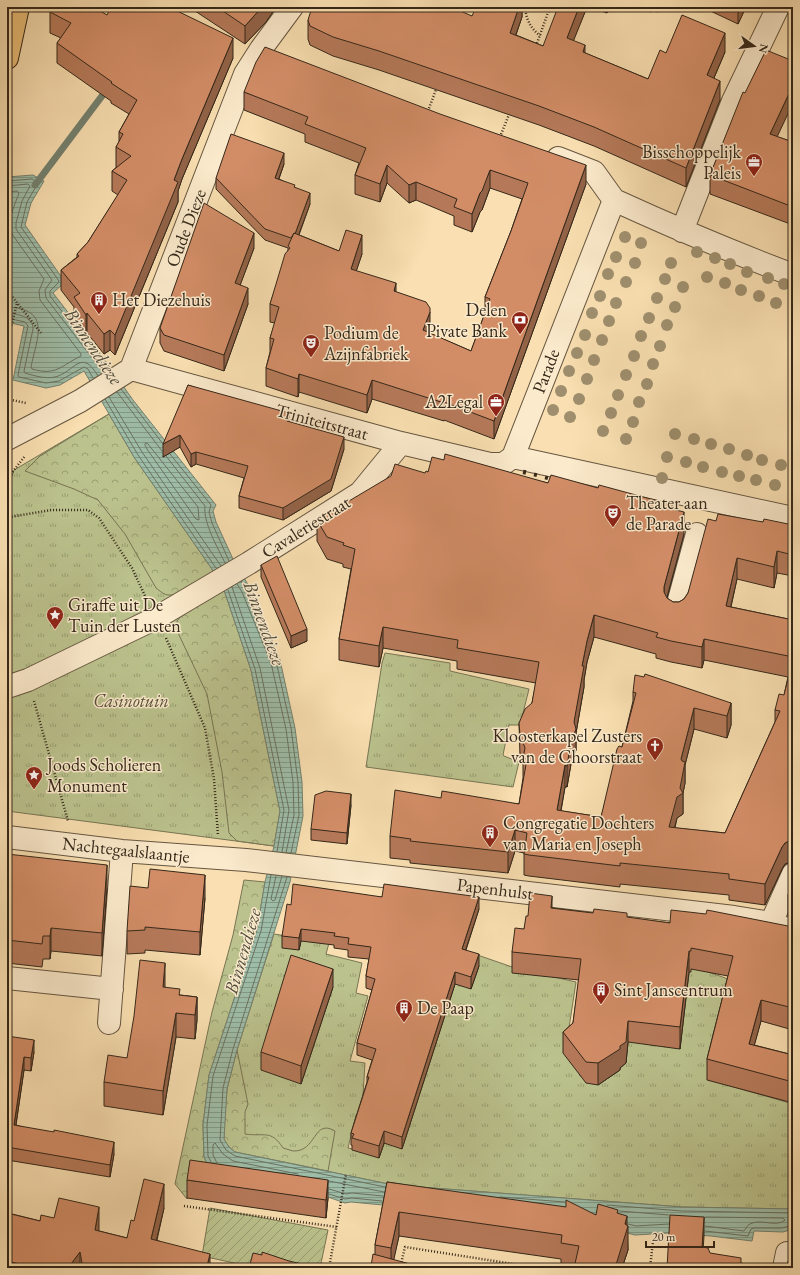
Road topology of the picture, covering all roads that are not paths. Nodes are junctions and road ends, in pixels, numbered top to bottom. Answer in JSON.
{"nodes":[{"id":1,"x":18,"y":7,"type":"edge"},
{"id":2,"x":292,"y":7,"type":"edge"},
{"id":3,"x":778,"y":7,"type":"edge"},
{"id":4,"x":261,"y":49,"type":"junction"},
{"id":5,"x":282,"y":57,"type":"edge"},
{"id":6,"x":7,"y":58,"type":"edge"},
{"id":7,"x":536,"y":150,"type":"edge"},
{"id":8,"x":614,"y":200,"type":"junction"},
{"id":9,"x":682,"y":231,"type":"junction"},
{"id":10,"x":793,"y":275,"type":"edge"},
{"id":11,"x":125,"y":373,"type":"junction"},
{"id":12,"x":7,"y":439,"type":"edge"},
{"id":13,"x":401,"y":443,"type":"junction"},
{"id":14,"x":513,"y":457,"type":"junction"},
{"id":15,"x":793,"y":518,"type":"edge"},
{"id":16,"x":697,"y":534,"type":"dead end"},
{"id":17,"x":676,"y":611,"type":"edge"},
{"id":18,"x":7,"y":687,"type":"edge"},
{"id":19,"x":7,"y":837,"type":"edge"},
{"id":20,"x":122,"y":851,"type":"junction"},
{"id":21,"x":246,"y":860,"type":"joint"},
{"id":22,"x":793,"y":874,"type":"edge"},
{"id":23,"x":771,"y":923,"type":"junction"},
{"id":24,"x":793,"y":931,"type":"edge"},
{"id":25,"x":7,"y":978,"type":"edge"},
{"id":26,"x":112,"y":989,"type":"junction"},
{"id":27,"x":109,"y":1022,"type":"dead end"}],
"edges":[{"from":1,"to":6,"type":"main road"},
{"from":2,"to":4,"type":"street","name":"Oude Dieze"},
{"from":3,"to":9,"type":"street"},
{"from":4,"to":5,"type":"street"},
{"from":4,"to":11,"type":"street","name":"Oude Dieze"},
{"from":7,"to":8,"type":"street"},
{"from":8,"to":9,"type":"street"},
{"from":8,"to":14,"type":"street","name":"Parade"},
{"from":9,"to":10,"type":"street"},
{"from":11,"to":12,"type":"street"},
{"from":11,"to":13,"type":"street","name":"Triniteitstraat"},
{"from":13,"to":14,"type":"street","name":"Triniteitstraat"},
{"from":13,"to":18,"type":"street","name":"Cavaleriestraat"},
{"from":14,"to":15,"type":"street"},
{"from":16,"to":17,"type":"street"},
{"from":19,"to":20,"type":"street","name":"Nachtegaalslaantje"},
{"from":20,"to":21,"type":"street","name":"Nachtegaalslaantje"},
{"from":20,"to":26,"type":"street"},
{"from":21,"to":23,"type":"street","name":"Papenhulst"},
{"from":22,"to":23,"type":"street"},
{"from":23,"to":24,"type":"street","name":"Papenhulst"},
{"from":25,"to":26,"type":"street"},
{"from":26,"to":27,"type":"street"}]}
